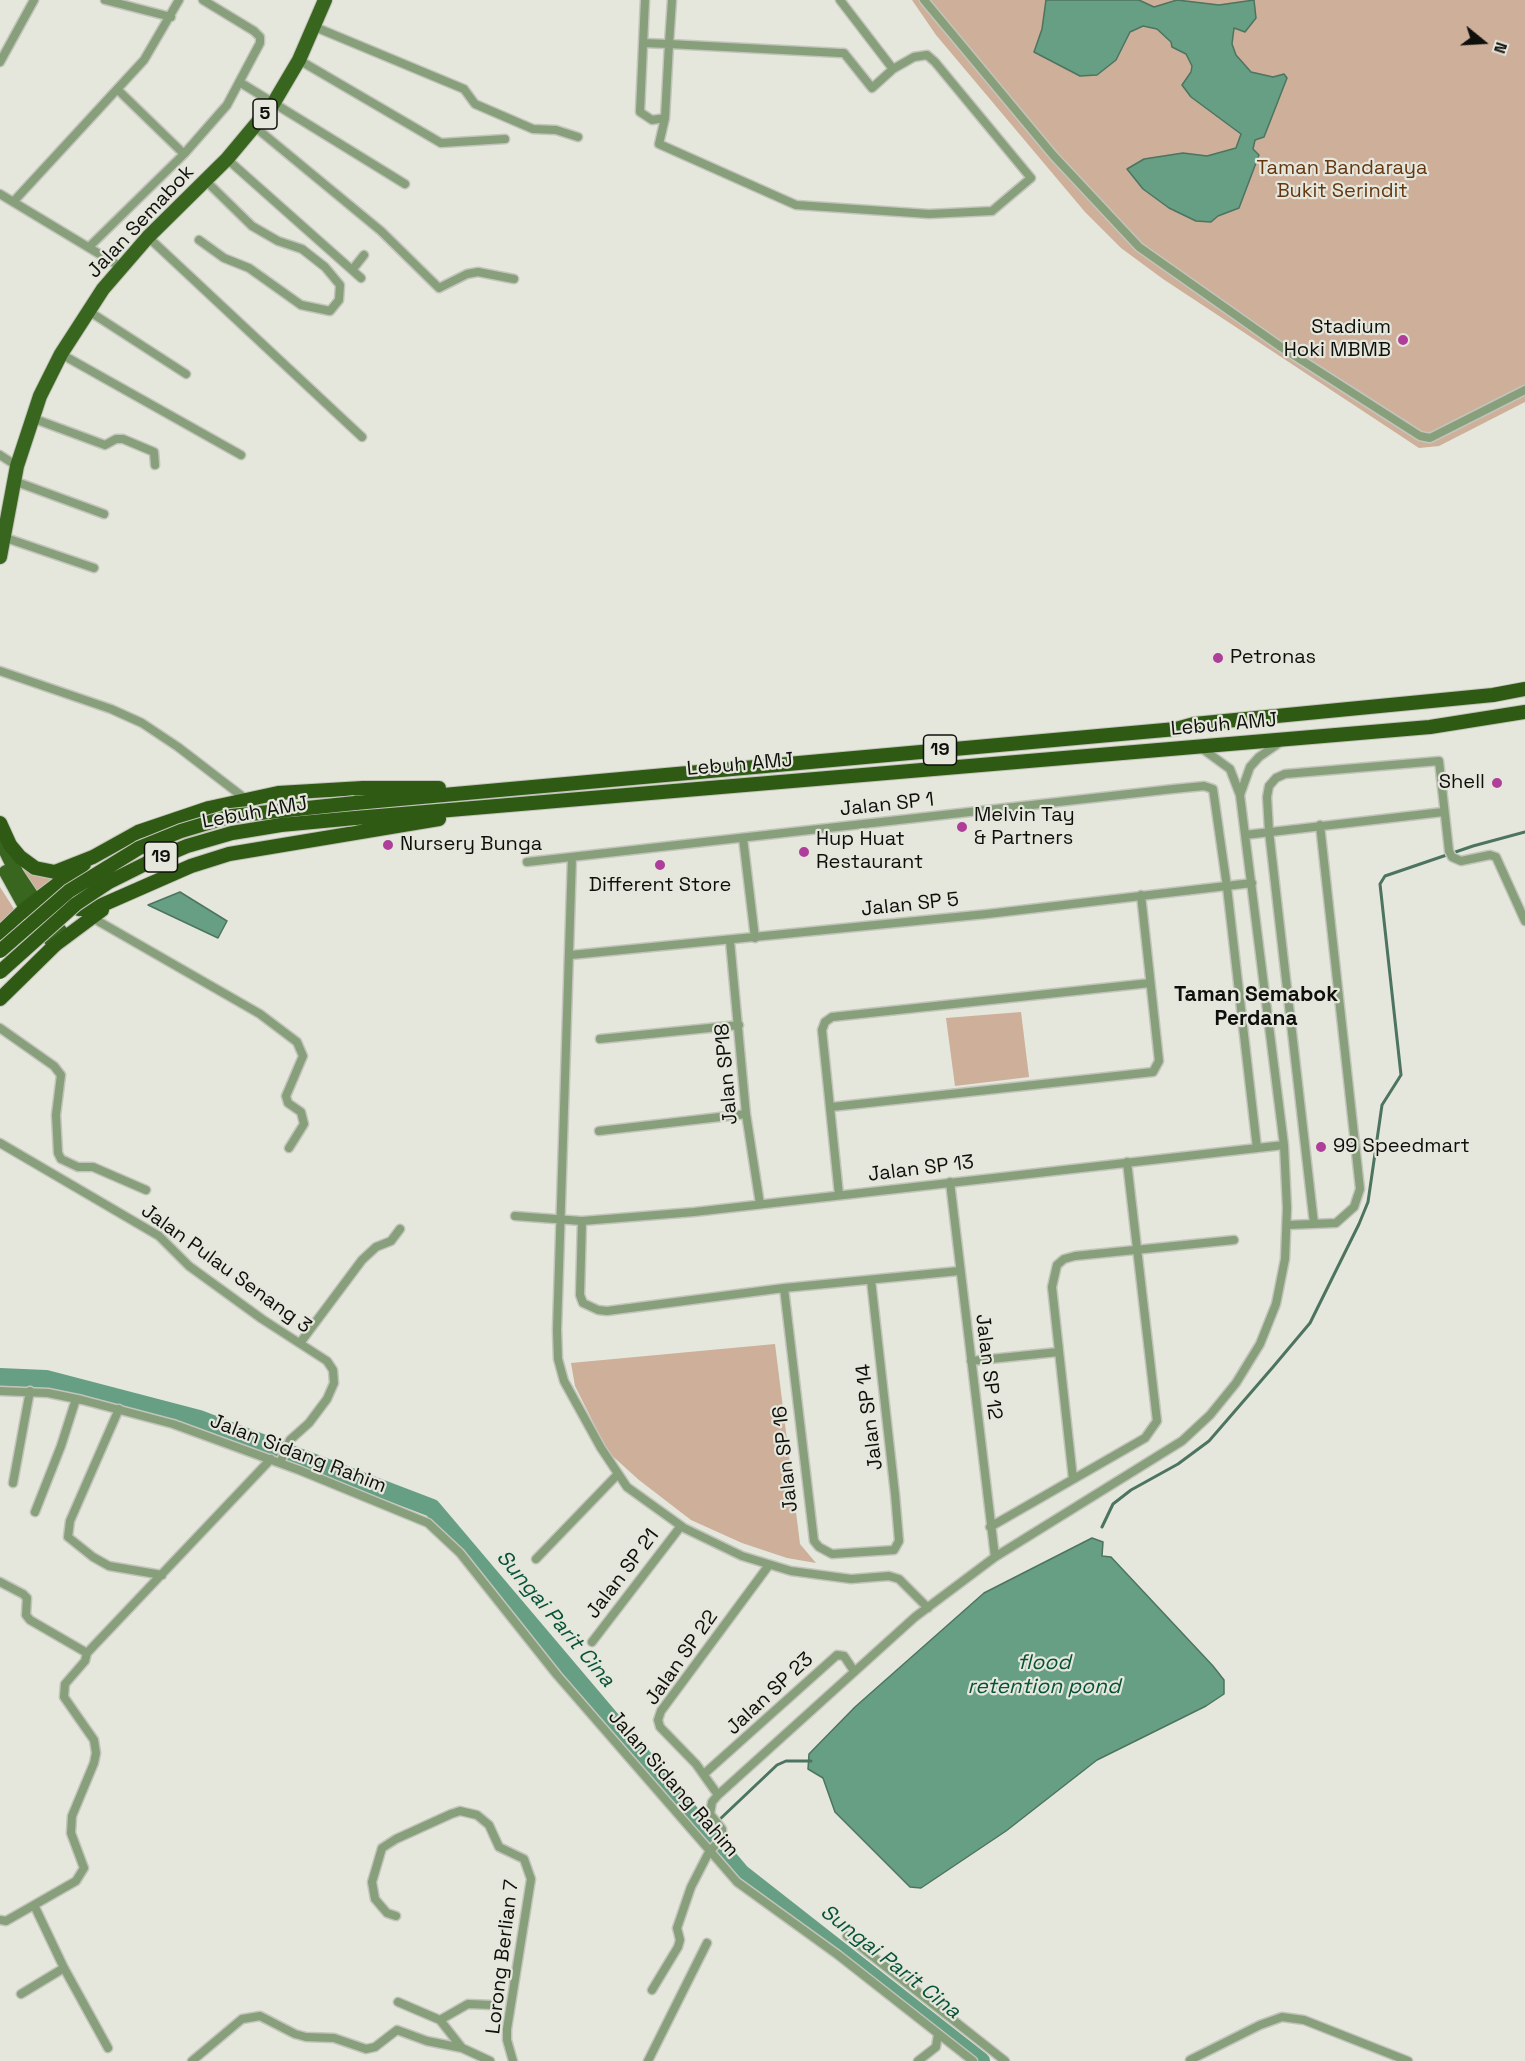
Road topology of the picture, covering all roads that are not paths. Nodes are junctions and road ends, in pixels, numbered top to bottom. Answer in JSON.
{"nodes":[{"id":1,"x":34,"y":0,"type":"edge"},
{"id":2,"x":105,"y":0,"type":"edge"},
{"id":3,"x":179,"y":0,"type":"edge"},
{"id":4,"x":203,"y":0,"type":"edge"},
{"id":5,"x":325,"y":0,"type":"edge"},
{"id":6,"x":645,"y":0,"type":"edge"},
{"id":7,"x":672,"y":0,"type":"edge"},
{"id":8,"x":840,"y":0,"type":"edge"},
{"id":9,"x":924,"y":0,"type":"edge"},
{"id":10,"x":171,"y":16,"type":"junction"},
{"id":11,"x":315,"y":27,"type":"junction"},
{"id":12,"x":643,"y":43,"type":"junction"},
{"id":13,"x":669,"y":44,"type":"junction"},
{"id":14,"x":299,"y":60,"type":"junction"},
{"id":15,"x":0,"y":62,"type":"edge"},
{"id":16,"x":893,"y":69,"type":"junction"},
{"id":17,"x":241,"y":83,"type":"junction"},
{"id":18,"x":118,"y":90,"type":"junction"},
{"id":19,"x":273,"y":104,"type":"junction"},
{"id":20,"x":665,"y":118,"type":"junction"},
{"id":21,"x":255,"y":127,"type":"junction"},
{"id":22,"x":578,"y":137,"type":"dead end"},
{"id":23,"x":506,"y":139,"type":"dead end"},
{"id":24,"x":184,"y":154,"type":"junction"},
{"id":25,"x":226,"y":159,"type":"junction"},
{"id":26,"x":206,"y":181,"type":"junction"},
{"id":27,"x":405,"y":184,"type":"dead end"},
{"id":28,"x":0,"y":194,"type":"edge"},
{"id":29,"x":14,"y":201,"type":"junction"},
{"id":30,"x":148,"y":237,"type":"junction"},
{"id":31,"x":199,"y":240,"type":"dead end"},
{"id":32,"x":89,"y":247,"type":"junction"},
{"id":33,"x":364,"y":255,"type":"dead end"},
{"id":34,"x":121,"y":267,"type":"junction"},
{"id":35,"x":352,"y":270,"type":"junction"},
{"id":36,"x":361,"y":278,"type":"dead end"},
{"id":37,"x":514,"y":279,"type":"dead end"},
{"id":38,"x":87,"y":310,"type":"junction"},
{"id":39,"x":61,"y":354,"type":"junction"},
{"id":40,"x":186,"y":374,"type":"dead end"},
{"id":41,"x":1525,"y":390,"type":"edge"},
{"id":42,"x":32,"y":418,"type":"junction"},
{"id":43,"x":362,"y":437,"type":"dead end"},
{"id":44,"x":0,"y":455,"type":"edge"},
{"id":45,"x":242,"y":455,"type":"dead end"},
{"id":46,"x":155,"y":465,"type":"dead end"},
{"id":47,"x":17,"y":466,"type":"junction"},
{"id":48,"x":14,"y":481,"type":"junction"},
{"id":49,"x":104,"y":514,"type":"dead end"},
{"id":50,"x":3,"y":537,"type":"junction"},
{"id":51,"x":0,"y":557,"type":"edge"},
{"id":52,"x":94,"y":568,"type":"dead end"},
{"id":53,"x":0,"y":671,"type":"edge"},
{"id":54,"x":1525,"y":689,"type":"edge"},
{"id":55,"x":1525,"y":712,"type":"edge"},
{"id":56,"x":1285,"y":739,"type":"junction"},
{"id":57,"x":1199,"y":747,"type":"junction"},
{"id":58,"x":536,"y":795,"type":"junction"},
{"id":59,"x":1240,"y":795,"type":"junction"},
{"id":60,"x":247,"y":800,"type":"junction"},
{"id":61,"x":1443,"y":812,"type":"junction"},
{"id":62,"x":0,"y":823,"type":"edge"},
{"id":63,"x":1320,"y":825,"type":"junction"},
{"id":64,"x":1269,"y":831,"type":"junction"},
{"id":65,"x":1245,"y":835,"type":"junction"},
{"id":66,"x":743,"y":838,"type":"junction"},
{"id":67,"x":0,"y":839,"type":"edge"},
{"id":68,"x":93,"y":856,"type":"junction"},
{"id":69,"x":573,"y":857,"type":"junction"},
{"id":70,"x":0,"y":860,"type":"edge"},
{"id":71,"x":527,"y":862,"type":"dead end"},
{"id":72,"x":1252,"y":883,"type":"junction"},
{"id":73,"x":1227,"y":887,"type":"junction"},
{"id":74,"x":1141,"y":895,"type":"junction"},
{"id":75,"x":118,"y":898,"type":"junction"},
{"id":76,"x":30,"y":905,"type":"junction"},
{"id":77,"x":91,"y":917,"type":"junction"},
{"id":78,"x":1525,"y":921,"type":"edge"},
{"id":79,"x":0,"y":933,"type":"edge"},
{"id":80,"x":755,"y":938,"type":"junction"},
{"id":81,"x":0,"y":941,"type":"edge"},
{"id":82,"x":60,"y":941,"type":"junction"},
{"id":83,"x":730,"y":941,"type":"junction"},
{"id":84,"x":0,"y":951,"type":"edge"},
{"id":85,"x":571,"y":955,"type":"junction"},
{"id":86,"x":0,"y":972,"type":"edge"},
{"id":87,"x":1149,"y":983,"type":"junction"},
{"id":88,"x":4,"y":995,"type":"edge"},
{"id":89,"x":739,"y":1025,"type":"junction"},
{"id":90,"x":0,"y":1028,"type":"edge"},
{"id":91,"x":600,"y":1039,"type":"dead end"},
{"id":92,"x":831,"y":1107,"type":"junction"},
{"id":93,"x":746,"y":1114,"type":"junction"},
{"id":94,"x":599,"y":1131,"type":"dead end"},
{"id":95,"x":0,"y":1143,"type":"edge"},
{"id":96,"x":1284,"y":1145,"type":"junction"},
{"id":97,"x":289,"y":1148,"type":"dead end"},
{"id":98,"x":1257,"y":1148,"type":"junction"},
{"id":99,"x":1127,"y":1162,"type":"junction"},
{"id":100,"x":950,"y":1182,"type":"junction"},
{"id":101,"x":146,"y":1190,"type":"dead end"},
{"id":102,"x":839,"y":1195,"type":"junction"},
{"id":103,"x":760,"y":1204,"type":"junction"},
{"id":104,"x":515,"y":1216,"type":"dead end"},
{"id":105,"x":561,"y":1219,"type":"junction"},
{"id":106,"x":582,"y":1221,"type":"junction"},
{"id":107,"x":1314,"y":1224,"type":"junction"},
{"id":108,"x":1288,"y":1225,"type":"junction"},
{"id":109,"x":400,"y":1229,"type":"dead end"},
{"id":110,"x":1234,"y":1240,"type":"dead end"},
{"id":111,"x":1137,"y":1250,"type":"junction"},
{"id":112,"x":959,"y":1271,"type":"junction"},
{"id":113,"x":871,"y":1280,"type":"junction"},
{"id":114,"x":784,"y":1288,"type":"junction"},
{"id":115,"x":300,"y":1343,"type":"junction"},
{"id":116,"x":1058,"y":1352,"type":"junction"},
{"id":117,"x":971,"y":1361,"type":"junction"},
{"id":118,"x":0,"y":1391,"type":"edge"},
{"id":119,"x":30,"y":1391,"type":"junction"},
{"id":120,"x":76,"y":1399,"type":"junction"},
{"id":121,"x":118,"y":1409,"type":"junction"},
{"id":122,"x":271,"y":1459,"type":"junction"},
{"id":123,"x":281,"y":1460,"type":"junction"},
{"id":124,"x":618,"y":1474,"type":"junction"},
{"id":125,"x":1073,"y":1479,"type":"junction"},
{"id":126,"x":13,"y":1483,"type":"dead end"},
{"id":127,"x":35,"y":1512,"type":"dead end"},
{"id":128,"x":681,"y":1526,"type":"junction"},
{"id":129,"x":990,"y":1527,"type":"junction"},
{"id":130,"x":894,"y":1550,"type":"joint"},
{"id":131,"x":994,"y":1557,"type":"junction"},
{"id":132,"x":536,"y":1559,"type":"dead end"},
{"id":133,"x":769,"y":1565,"type":"junction"},
{"id":134,"x":162,"y":1575,"type":"junction"},
{"id":135,"x":0,"y":1582,"type":"edge"},
{"id":136,"x":928,"y":1608,"type":"junction"},
{"id":137,"x":592,"y":1642,"type":"dead end"},
{"id":138,"x":87,"y":1653,"type":"junction"},
{"id":139,"x":854,"y":1671,"type":"junction"},
{"id":140,"x":704,"y":1774,"type":"junction"},
{"id":141,"x":717,"y":1795,"type":"junction"},
{"id":142,"x":710,"y":1850,"type":"junction"},
{"id":143,"x":34,"y":1905,"type":"junction"},
{"id":144,"x":396,"y":1916,"type":"dead end"},
{"id":145,"x":0,"y":1920,"type":"edge"},
{"id":146,"x":847,"y":1936,"type":"dead end"},
{"id":147,"x":707,"y":1944,"type":"dead end"},
{"id":148,"x":64,"y":1968,"type":"junction"},
{"id":149,"x":652,"y":1990,"type":"dead end"},
{"id":150,"x":21,"y":1994,"type":"dead end"},
{"id":151,"x":398,"y":2002,"type":"dead end"},
{"id":152,"x":492,"y":2005,"type":"dead end"},
{"id":153,"x":440,"y":2020,"type":"junction"},
{"id":154,"x":938,"y":2034,"type":"junction"},
{"id":155,"x":108,"y":2048,"type":"dead end"},
{"id":156,"x":462,"y":2048,"type":"junction"},
{"id":157,"x":1190,"y":2060,"type":"edge"},
{"id":158,"x":192,"y":2061,"type":"edge"},
{"id":159,"x":490,"y":2061,"type":"edge"},
{"id":160,"x":513,"y":2061,"type":"edge"},
{"id":161,"x":648,"y":2061,"type":"edge"},
{"id":162,"x":918,"y":2061,"type":"edge"},
{"id":163,"x":973,"y":2061,"type":"edge"},
{"id":164,"x":1005,"y":2061,"type":"edge"},
{"id":165,"x":1408,"y":2061,"type":"edge"}],
"edges":[{"from":1,"to":15,"type":"street"},
{"from":2,"to":10,"type":"street"},
{"from":3,"to":10,"type":"street"},
{"from":4,"to":17,"type":"street","name":"Jalan Semabok"},
{"from":5,"to":11,"type":"main road","name":"Jalan Semabok","number":"5"},
{"from":6,"to":12,"type":"street"},
{"from":7,"to":13,"type":"street"},
{"from":8,"to":16,"type":"street"},
{"from":9,"to":41,"type":"street"},
{"from":10,"to":18,"type":"street"},
{"from":11,"to":14,"type":"main road","name":"Jalan Semabok","number":"5"},
{"from":11,"to":22,"type":"street"},
{"from":12,"to":13,"type":"street"},
{"from":12,"to":20,"type":"street"},
{"from":13,"to":16,"type":"street"},
{"from":13,"to":20,"type":"street"},
{"from":14,"to":19,"type":"main road","name":"Jalan Semabok","number":"5"},
{"from":14,"to":23,"type":"street"},
{"from":16,"to":20,"type":"street"},
{"from":17,"to":19,"type":"street"},
{"from":17,"to":24,"type":"street","name":"Jalan Semabok"},
{"from":18,"to":24,"type":"street"},
{"from":18,"to":29,"type":"street"},
{"from":19,"to":21,"type":"main road","name":"Jalan Semabok","number":"5"},
{"from":19,"to":27,"type":"street"},
{"from":21,"to":25,"type":"main road","name":"Jalan Semabok","number":"5"},
{"from":21,"to":37,"type":"street"},
{"from":24,"to":32,"type":"street","name":"Jalan Semabok"},
{"from":25,"to":26,"type":"main road","name":"Jalan Semabok","number":"5"},
{"from":25,"to":35,"type":"street"},
{"from":26,"to":30,"type":"main road","name":"Jalan Semabok","number":"5"},
{"from":26,"to":31,"type":"street"},
{"from":28,"to":29,"type":"street"},
{"from":29,"to":32,"type":"street"},
{"from":30,"to":34,"type":"main road","name":"Jalan Semabok","number":"5"},
{"from":30,"to":43,"type":"street"},
{"from":32,"to":34,"type":"street"},
{"from":33,"to":35,"type":"street"},
{"from":34,"to":38,"type":"main road","name":"Jalan Semabok","number":"5"},
{"from":35,"to":36,"type":"street"},
{"from":38,"to":39,"type":"main road","name":"Jalan Semabok","number":"5"},
{"from":38,"to":40,"type":"street"},
{"from":39,"to":42,"type":"main road","name":"Jalan Semabok","number":"5"},
{"from":39,"to":45,"type":"street"},
{"from":42,"to":46,"type":"street"},
{"from":42,"to":47,"type":"main road","name":"Jalan Semabok","number":"5"},
{"from":44,"to":47,"type":"street"},
{"from":47,"to":48,"type":"main road","name":"Jalan Semabok","number":"5"},
{"from":48,"to":49,"type":"street"},
{"from":48,"to":50,"type":"main road","name":"Jalan Semabok","number":"5"},
{"from":50,"to":51,"type":"main road","name":"Jalan Semabok","number":"5"},
{"from":50,"to":52,"type":"street"},
{"from":53,"to":60,"type":"street"},
{"from":54,"to":58,"type":"highway","name":"Lebuh AMJ","number":"19"},
{"from":55,"to":56,"type":"highway","name":"Lebuh AMJ","number":"19"},
{"from":56,"to":57,"type":"highway","name":"Lebuh AMJ","number":"19"},
{"from":56,"to":59,"type":"street"},
{"from":57,"to":58,"type":"highway","name":"Lebuh AMJ","number":"19"},
{"from":57,"to":59,"type":"street"},
{"from":58,"to":60,"type":"highway"},
{"from":58,"to":75,"type":"highway"},
{"from":58,"to":84,"type":"highway","name":"Lebuh AMJ","number":"19","bridge":true},
{"from":58,"to":86,"type":"highway","name":"Lebuh AMJ","number":"19","bridge":true},
{"from":59,"to":65,"type":"street"},
{"from":60,"to":68,"type":"highway"},
{"from":61,"to":63,"type":"street"},
{"from":61,"to":64,"type":"street"},
{"from":61,"to":78,"type":"street"},
{"from":62,"to":68,"type":"highway"},
{"from":63,"to":64,"type":"street"},
{"from":63,"to":107,"type":"street"},
{"from":64,"to":65,"type":"street"},
{"from":64,"to":107,"type":"street"},
{"from":65,"to":72,"type":"street"},
{"from":66,"to":69,"type":"street","name":"Jalan SP 1"},
{"from":66,"to":73,"type":"street","name":"Jalan SP 1"},
{"from":66,"to":80,"type":"street"},
{"from":67,"to":76,"type":"main road"},
{"from":68,"to":75,"type":"highway"},
{"from":68,"to":76,"type":"highway"},
{"from":69,"to":71,"type":"street","name":"Jalan SP 1"},
{"from":69,"to":85,"type":"street"},
{"from":70,"to":76,"type":"main road"},
{"from":72,"to":73,"type":"street","name":"Jalan SP 5"},
{"from":72,"to":96,"type":"street"},
{"from":73,"to":74,"type":"street","name":"Jalan SP 5"},
{"from":73,"to":98,"type":"street"},
{"from":74,"to":80,"type":"street","name":"Jalan SP 5"},
{"from":74,"to":87,"type":"street"},
{"from":75,"to":77,"type":"highway"},
{"from":76,"to":79,"type":"highway"},
{"from":76,"to":82,"type":"main road"},
{"from":77,"to":82,"type":"highway"},
{"from":77,"to":97,"type":"street"},
{"from":80,"to":83,"type":"street","name":"Jalan SP 5"},
{"from":81,"to":88,"type":"highway"},
{"from":82,"to":88,"type":"highway"},
{"from":83,"to":85,"type":"street","name":"Jalan SP 5"},
{"from":83,"to":89,"type":"street","name":"Jalan SP18"},
{"from":85,"to":105,"type":"street"},
{"from":87,"to":92,"type":"street"},
{"from":87,"to":92,"type":"street"},
{"from":89,"to":91,"type":"street"},
{"from":89,"to":93,"type":"street","name":"Jalan SP18"},
{"from":90,"to":101,"type":"street"},
{"from":92,"to":102,"type":"street"},
{"from":93,"to":94,"type":"street"},
{"from":93,"to":103,"type":"street","name":"Jalan SP18"},
{"from":95,"to":115,"type":"street","name":"Jalan Pulau Senang 3"},
{"from":96,"to":98,"type":"street","name":"Jalan SP 13"},
{"from":96,"to":108,"type":"street"},
{"from":98,"to":99,"type":"street","name":"Jalan SP 13"},
{"from":99,"to":100,"type":"street","name":"Jalan SP 13"},
{"from":99,"to":111,"type":"street"},
{"from":100,"to":102,"type":"street","name":"Jalan SP 13"},
{"from":100,"to":112,"type":"street","name":"Jalan SP 12"},
{"from":102,"to":103,"type":"street","name":"Jalan SP 13"},
{"from":103,"to":106,"type":"street","name":"Jalan SP 13"},
{"from":104,"to":105,"type":"street","name":"Jalan SP 13"},
{"from":105,"to":106,"type":"street","name":"Jalan SP 13"},
{"from":105,"to":124,"type":"street"},
{"from":106,"to":114,"type":"street"},
{"from":107,"to":108,"type":"street"},
{"from":108,"to":131,"type":"street"},
{"from":109,"to":115,"type":"street"},
{"from":110,"to":111,"type":"street"},
{"from":111,"to":116,"type":"street"},
{"from":111,"to":125,"type":"street"},
{"from":112,"to":113,"type":"street"},
{"from":112,"to":117,"type":"street","name":"Jalan SP 12"},
{"from":113,"to":114,"type":"street"},
{"from":113,"to":130,"type":"street","name":"Jalan SP 14"},
{"from":114,"to":130,"type":"street","name":"Jalan SP 16"},
{"from":115,"to":123,"type":"street","name":"Jalan Pulau Senang 3"},
{"from":116,"to":117,"type":"street"},
{"from":116,"to":125,"type":"street"},
{"from":117,"to":129,"type":"street","name":"Jalan SP 12"},
{"from":118,"to":119,"type":"street","name":"Jalan Sidang Rahim"},
{"from":119,"to":120,"type":"street","name":"Jalan Sidang Rahim"},
{"from":119,"to":126,"type":"street"},
{"from":120,"to":121,"type":"street","name":"Jalan Sidang Rahim"},
{"from":120,"to":127,"type":"street"},
{"from":121,"to":122,"type":"street","name":"Jalan Sidang Rahim"},
{"from":121,"to":134,"type":"street"},
{"from":122,"to":123,"type":"street","name":"Jalan Sidang Rahim"},
{"from":122,"to":134,"type":"street"},
{"from":123,"to":142,"type":"street","name":"Jalan Sidang Rahim"},
{"from":124,"to":128,"type":"street"},
{"from":124,"to":132,"type":"street"},
{"from":125,"to":129,"type":"street"},
{"from":128,"to":133,"type":"street"},
{"from":128,"to":137,"type":"street","name":"Jalan SP 21"},
{"from":129,"to":131,"type":"street","name":"Jalan SP 12"},
{"from":131,"to":136,"type":"street"},
{"from":133,"to":136,"type":"street"},
{"from":133,"to":140,"type":"street","name":"Jalan SP 22"},
{"from":134,"to":138,"type":"street"},
{"from":135,"to":138,"type":"street"},
{"from":136,"to":139,"type":"street"},
{"from":138,"to":143,"type":"street"},
{"from":139,"to":140,"type":"street","name":"Jalan SP 23"},
{"from":139,"to":141,"type":"street"},
{"from":140,"to":141,"type":"street","name":"Jalan SP 22"},
{"from":141,"to":142,"type":"street"},
{"from":142,"to":149,"type":"street"},
{"from":142,"to":154,"type":"street","name":"Jalan Sidang Rahim"},
{"from":143,"to":145,"type":"street"},
{"from":143,"to":148,"type":"street"},
{"from":144,"to":160,"type":"street","name":"Lorong Berlian 7"},
{"from":146,"to":164,"type":"street"},
{"from":147,"to":161,"type":"street"},
{"from":148,"to":150,"type":"street"},
{"from":148,"to":155,"type":"street"},
{"from":151,"to":153,"type":"street"},
{"from":152,"to":153,"type":"street"},
{"from":153,"to":156,"type":"street"},
{"from":154,"to":162,"type":"street"},
{"from":154,"to":163,"type":"street","name":"Jalan Sidang Rahim"},
{"from":156,"to":158,"type":"street"},
{"from":156,"to":159,"type":"street"},
{"from":157,"to":165,"type":"street"}]}
